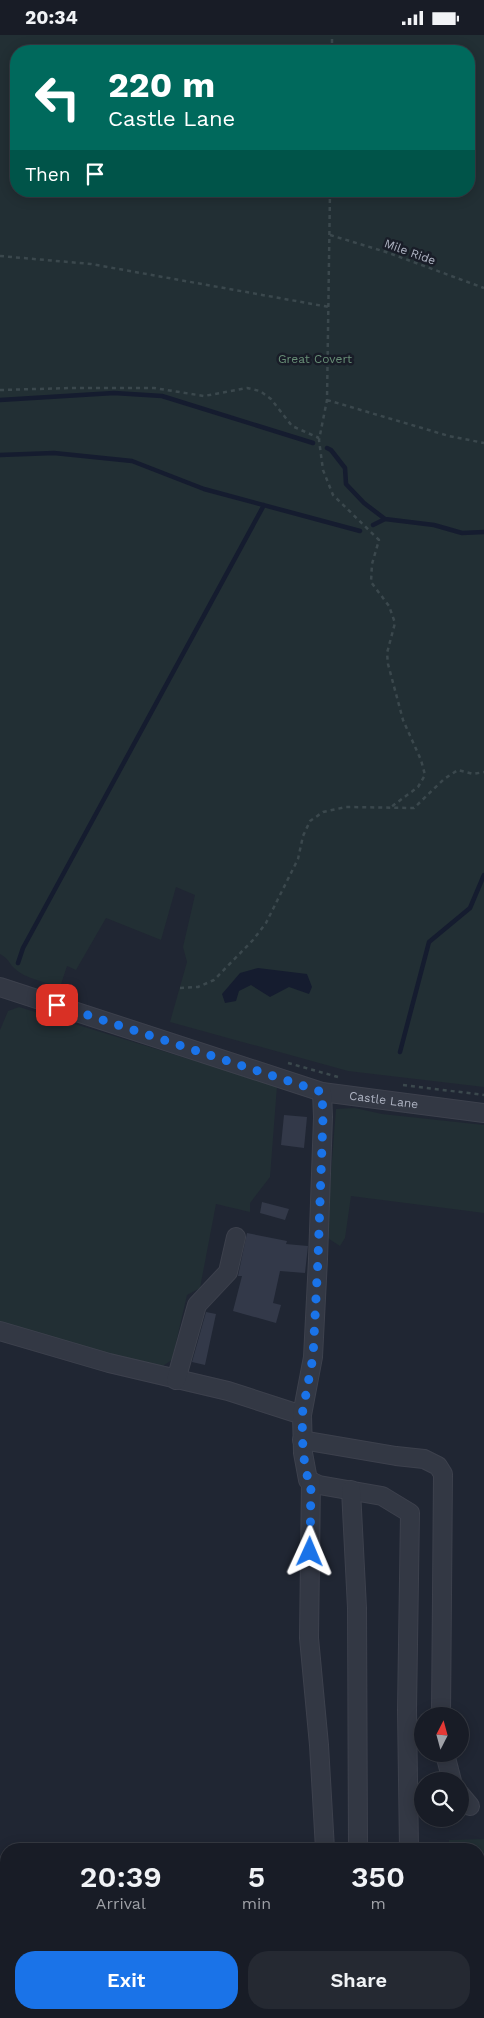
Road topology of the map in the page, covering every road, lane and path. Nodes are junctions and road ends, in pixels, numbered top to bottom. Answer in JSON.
{"nodes":[{"id":1,"x":330,"y":197,"type":"edge"},
{"id":2,"x":330,"y":235,"type":"junction"},
{"id":3,"x":0,"y":256,"type":"edge"},
{"id":4,"x":484,"y":288,"type":"edge"},
{"id":5,"x":328,"y":307,"type":"junction"},
{"id":6,"x":0,"y":390,"type":"edge"},
{"id":7,"x":327,"y":401,"type":"junction"},
{"id":8,"x":319,"y":438,"type":"junction"},
{"id":9,"x":484,"y":443,"type":"edge"},
{"id":10,"x":484,"y":772,"type":"edge"},
{"id":11,"x":391,"y":807,"type":"junction"},
{"id":12,"x":0,"y":987,"type":"edge"},
{"id":13,"x":180,"y":988,"type":"dead end"},
{"id":14,"x":283,"y":1061,"type":"dead end"},
{"id":15,"x":339,"y":1078,"type":"dead end"},
{"id":16,"x":397,"y":1085,"type":"dead end"},
{"id":17,"x":322,"y":1092,"type":"junction"},
{"id":18,"x":484,"y":1095,"type":"edge"},
{"id":19,"x":484,"y":1113,"type":"edge"},
{"id":20,"x":236,"y":1237,"type":"dead end"},
{"id":21,"x":0,"y":1331,"type":"edge"},
{"id":22,"x":176,"y":1380,"type":"junction"},
{"id":23,"x":302,"y":1415,"type":"junction"},
{"id":24,"x":302,"y":1440,"type":"junction"},
{"id":25,"x":311,"y":1481,"type":"junction"},
{"id":26,"x":351,"y":1490,"type":"junction"},
{"id":27,"x":441,"y":1707,"type":"edge"},
{"id":28,"x":325,"y":1843,"type":"edge"},
{"id":29,"x":358,"y":1843,"type":"edge"},
{"id":30,"x":410,"y":1843,"type":"edge"}],
"edges":[{"from":1,"to":2,"type":"path"},
{"from":2,"to":4,"type":"path","name":"Mile Ride"},
{"from":2,"to":5,"type":"path"},
{"from":3,"to":5,"type":"path"},
{"from":5,"to":7,"type":"path"},
{"from":6,"to":8,"type":"path"},
{"from":7,"to":8,"type":"path"},
{"from":7,"to":9,"type":"path"},
{"from":8,"to":11,"type":"path"},
{"from":10,"to":11,"type":"path"},
{"from":11,"to":13,"type":"path"},
{"from":12,"to":17,"type":"street","name":"Castle Lane"},
{"from":14,"to":15,"type":"path"},
{"from":16,"to":18,"type":"path"},
{"from":17,"to":19,"type":"street","name":"Castle Lane"},
{"from":17,"to":23,"type":"street"},
{"from":20,"to":22,"type":"street"},
{"from":21,"to":22,"type":"street"},
{"from":22,"to":23,"type":"street"},
{"from":23,"to":24,"type":"street"},
{"from":24,"to":25,"type":"street"},
{"from":24,"to":27,"type":"street"},
{"from":25,"to":26,"type":"street"},
{"from":25,"to":28,"type":"street"},
{"from":26,"to":29,"type":"street"},
{"from":26,"to":30,"type":"street"}]}
